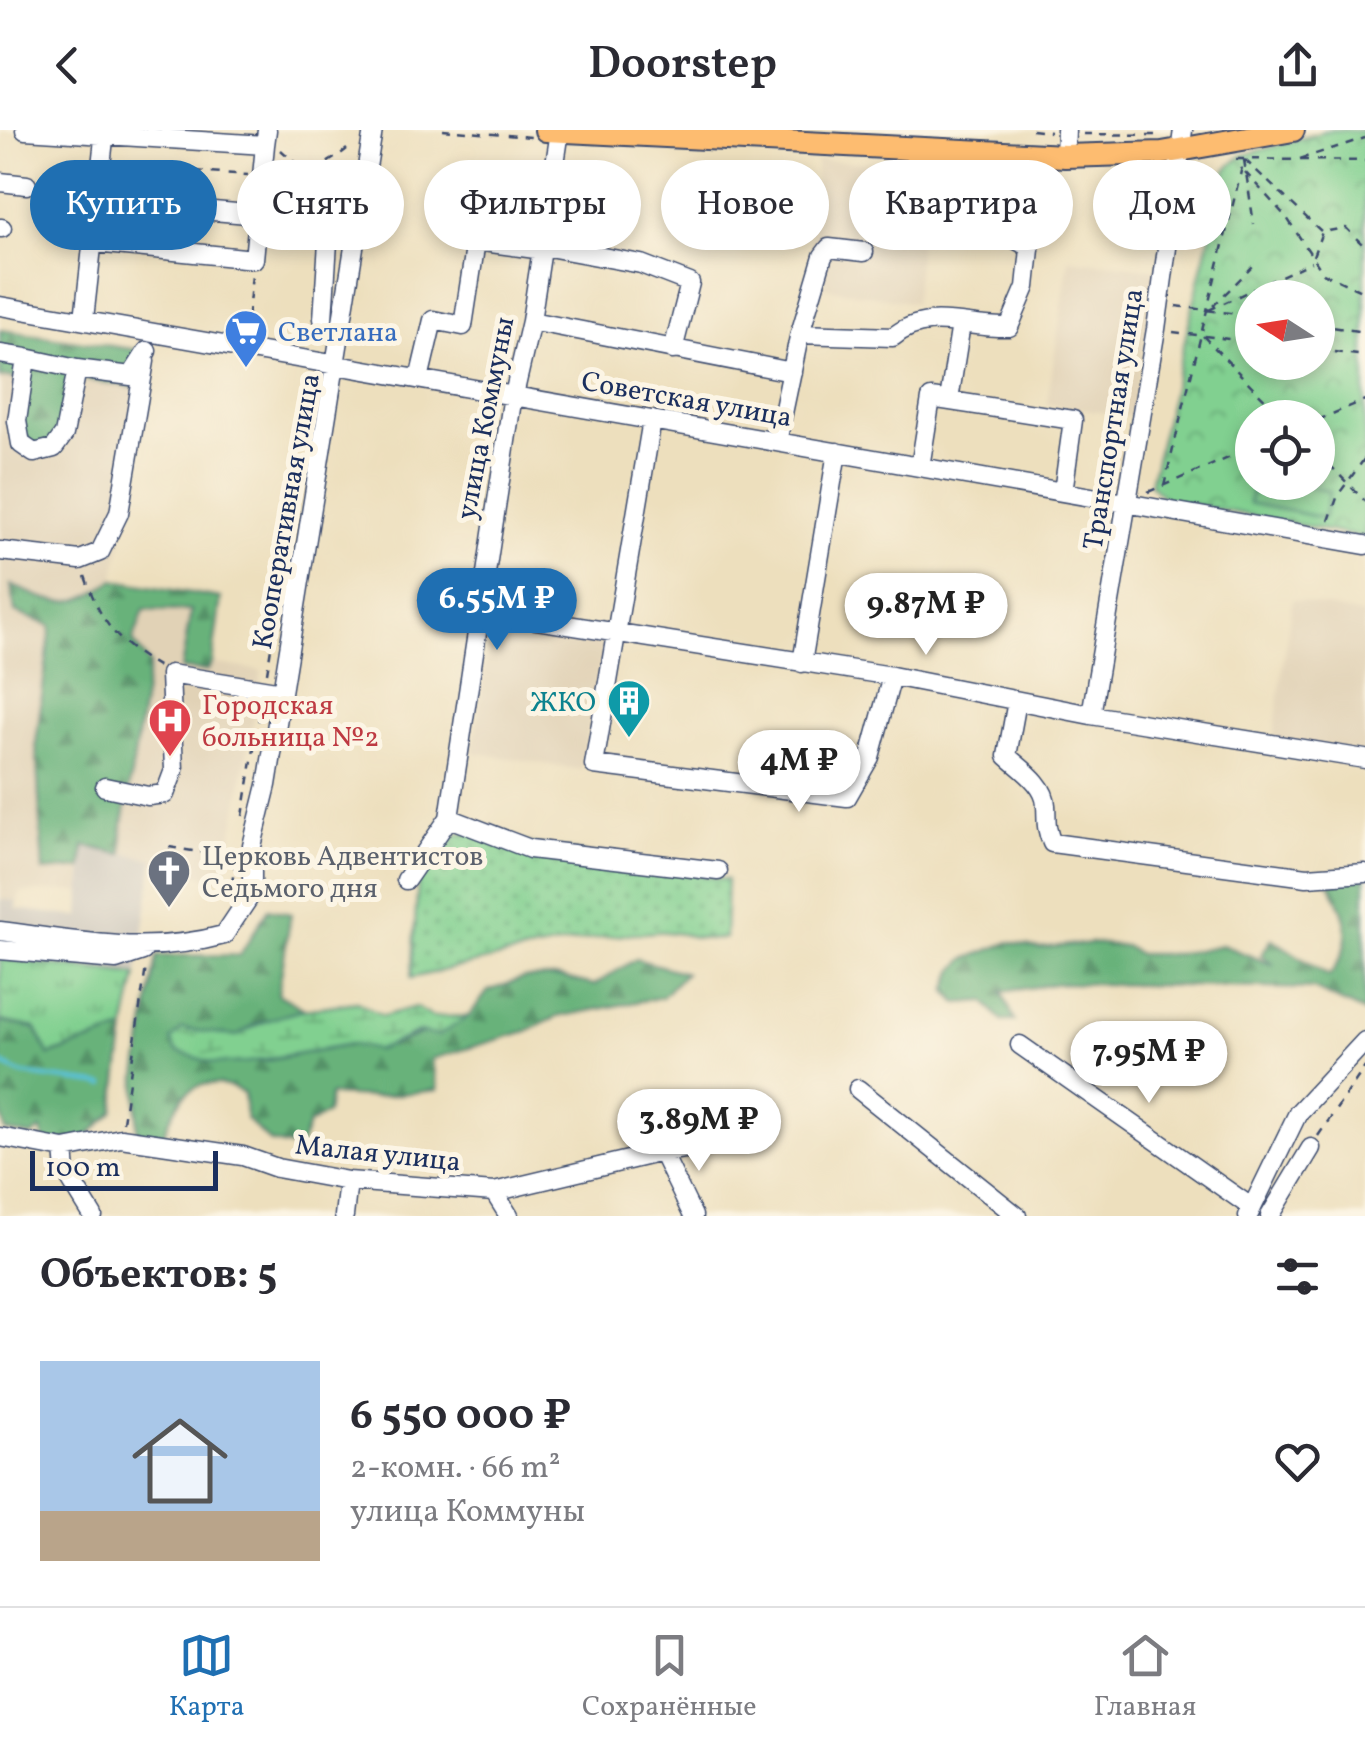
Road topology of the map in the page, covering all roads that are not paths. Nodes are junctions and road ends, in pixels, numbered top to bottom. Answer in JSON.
{"nodes":[{"id":1,"x":25,"y":130,"type":"edge"},
{"id":2,"x":372,"y":130,"type":"edge"},
{"id":3,"x":546,"y":130,"type":"edge"},
{"id":4,"x":1293,"y":130,"type":"edge"},
{"id":5,"x":569,"y":131,"type":"edge"},
{"id":6,"x":104,"y":133,"type":"edge"},
{"id":7,"x":685,"y":134,"type":"edge"},
{"id":8,"x":797,"y":137,"type":"edge"},
{"id":9,"x":266,"y":138,"type":"edge"},
{"id":10,"x":1177,"y":138,"type":"edge"},
{"id":11,"x":1066,"y":140,"type":"edge"},
{"id":12,"x":102,"y":160,"type":"edge"},
{"id":13,"x":367,"y":160,"type":"edge"},
{"id":14,"x":563,"y":160,"type":"edge"},
{"id":15,"x":0,"y":182,"type":"edge"},
{"id":16,"x":26,"y":186,"type":"dead end"},
{"id":17,"x":94,"y":250,"type":"edge"},
{"id":18,"x":165,"y":250,"type":"edge"},
{"id":19,"x":255,"y":250,"type":"edge"},
{"id":20,"x":327,"y":250,"type":"edge"},
{"id":21,"x":354,"y":250,"type":"edge"},
{"id":22,"x":475,"y":250,"type":"edge"},
{"id":23,"x":543,"y":250,"type":"edge"},
{"id":24,"x":555,"y":250,"type":"edge"},
{"id":25,"x":1030,"y":250,"type":"edge"},
{"id":26,"x":864,"y":252,"type":"dead end"},
{"id":27,"x":0,"y":306,"type":"edge"},
{"id":28,"x":84,"y":319,"type":"junction"},
{"id":29,"x":323,"y":319,"type":"dead end"},
{"id":30,"x":530,"y":321,"type":"junction"},
{"id":31,"x":961,"y":324,"type":"junction"},
{"id":32,"x":153,"y":332,"type":"junction"},
{"id":33,"x":800,"y":334,"type":"junction"},
{"id":34,"x":673,"y":350,"type":"junction"},
{"id":35,"x":146,"y":351,"type":"junction"},
{"id":36,"x":0,"y":354,"type":"edge"},
{"id":37,"x":26,"y":358,"type":"junction"},
{"id":38,"x":338,"y":364,"type":"junction"},
{"id":39,"x":77,"y":369,"type":"junction"},
{"id":40,"x":792,"y":372,"type":"junction"},
{"id":41,"x":419,"y":379,"type":"junction"},
{"id":42,"x":513,"y":394,"type":"junction"},
{"id":43,"x":949,"y":400,"type":"junction"},
{"id":44,"x":652,"y":420,"type":"junction"},
{"id":45,"x":778,"y":442,"type":"junction"},
{"id":46,"x":836,"y":452,"type":"junction"},
{"id":47,"x":920,"y":467,"type":"junction"},
{"id":48,"x":1063,"y":492,"type":"junction"},
{"id":49,"x":1126,"y":502,"type":"junction"},
{"id":50,"x":1365,"y":545,"type":"edge"},
{"id":51,"x":0,"y":551,"type":"edge"},
{"id":52,"x":478,"y":611,"type":"junction"},
{"id":53,"x":615,"y":631,"type":"junction"},
{"id":54,"x":802,"y":663,"type":"junction"},
{"id":55,"x":892,"y":676,"type":"junction"},
{"id":56,"x":273,"y":690,"type":"junction"},
{"id":57,"x":1017,"y":701,"type":"junction"},
{"id":58,"x":1091,"y":716,"type":"junction"},
{"id":59,"x":1365,"y":759,"type":"edge"},
{"id":60,"x":105,"y":787,"type":"dead end"},
{"id":61,"x":449,"y":818,"type":"junction"},
{"id":62,"x":718,"y":870,"type":"dead end"},
{"id":63,"x":1365,"y":873,"type":"edge"},
{"id":64,"x":406,"y":880,"type":"dead end"},
{"id":65,"x":0,"y":931,"type":"edge"},
{"id":66,"x":0,"y":950,"type":"edge"},
{"id":67,"x":148,"y":954,"type":"junction"},
{"id":68,"x":1020,"y":1045,"type":"dead end"},
{"id":69,"x":1364,"y":1055,"type":"edge"},
{"id":70,"x":858,"y":1090,"type":"dead end"},
{"id":71,"x":0,"y":1137,"type":"edge"},
{"id":72,"x":750,"y":1140,"type":"dead end"},
{"id":73,"x":1311,"y":1148,"type":"road end"},
{"id":74,"x":64,"y":1149,"type":"junction"},
{"id":75,"x":662,"y":1152,"type":"junction"},
{"id":76,"x":348,"y":1182,"type":"junction"},
{"id":77,"x":494,"y":1192,"type":"junction"},
{"id":78,"x":1249,"y":1211,"type":"edge"},
{"id":79,"x":93,"y":1216,"type":"edge"},
{"id":80,"x":344,"y":1216,"type":"edge"},
{"id":81,"x":509,"y":1216,"type":"edge"},
{"id":82,"x":693,"y":1216,"type":"edge"},
{"id":83,"x":1017,"y":1216,"type":"edge"},
{"id":84,"x":1270,"y":1216,"type":"edge"}],
"edges":[{"from":1,"to":6,"type":"street"},
{"from":2,"to":13,"type":"street","name":"Кооперативная улица"},
{"from":3,"to":5,"type":"main road"},
{"from":4,"to":10,"type":"main road"},
{"from":5,"to":7,"type":"main road"},
{"from":5,"to":14,"type":"street","name":"улица Коммуны"},
{"from":6,"to":9,"type":"street"},
{"from":6,"to":12,"type":"street"},
{"from":7,"to":8,"type":"main road"},
{"from":8,"to":11,"type":"main road"},
{"from":10,"to":11,"type":"main road"},
{"from":10,"to":49,"type":"street","name":"Транспортная улица"},
{"from":15,"to":16,"type":"street"},
{"from":17,"to":28,"type":"street"},
{"from":18,"to":19,"type":"street"},
{"from":20,"to":29,"type":"street"},
{"from":21,"to":38,"type":"street","name":"Кооперативная улица"},
{"from":22,"to":41,"type":"street"},
{"from":23,"to":30,"type":"street","name":"улица Коммуны"},
{"from":24,"to":34,"type":"street"},
{"from":25,"to":31,"type":"street"},
{"from":26,"to":33,"type":"street"},
{"from":27,"to":28,"type":"street","name":"Советская улица"},
{"from":28,"to":32,"type":"street","name":"Советская улица"},
{"from":30,"to":34,"type":"street"},
{"from":30,"to":42,"type":"street","name":"улица Коммуны"},
{"from":31,"to":33,"type":"street"},
{"from":31,"to":43,"type":"street"},
{"from":32,"to":35,"type":"street"},
{"from":32,"to":38,"type":"street","name":"Советская улица"},
{"from":33,"to":40,"type":"street"},
{"from":34,"to":40,"type":"street"},
{"from":35,"to":39,"type":"street"},
{"from":35,"to":51,"type":"street"},
{"from":36,"to":37,"type":"street"},
{"from":37,"to":39,"type":"street"},
{"from":37,"to":39,"type":"street"},
{"from":38,"to":41,"type":"street","name":"Советская улица"},
{"from":38,"to":56,"type":"street","name":"Кооперативная улица"},
{"from":40,"to":45,"type":"street"},
{"from":41,"to":42,"type":"street","name":"Советская улица"},
{"from":42,"to":44,"type":"street","name":"Советская улица"},
{"from":42,"to":52,"type":"street","name":"улица Коммуны"},
{"from":43,"to":47,"type":"street"},
{"from":43,"to":48,"type":"street"},
{"from":44,"to":45,"type":"street","name":"Советская улица"},
{"from":44,"to":53,"type":"street"},
{"from":45,"to":46,"type":"street","name":"Советская улица"},
{"from":46,"to":47,"type":"street","name":"Советская улица"},
{"from":46,"to":54,"type":"street"},
{"from":47,"to":48,"type":"street","name":"Советская улица"},
{"from":48,"to":49,"type":"street","name":"Советская улица"},
{"from":49,"to":50,"type":"street","name":"Советская улица"},
{"from":49,"to":58,"type":"street","name":"Транспортная улица"},
{"from":52,"to":53,"type":"street"},
{"from":52,"to":61,"type":"street","name":"улица Коммуны"},
{"from":53,"to":54,"type":"street"},
{"from":53,"to":55,"type":"street"},
{"from":54,"to":55,"type":"street"},
{"from":55,"to":57,"type":"street"},
{"from":56,"to":60,"type":"street"},
{"from":56,"to":67,"type":"street","name":"Кооперативная улица"},
{"from":57,"to":58,"type":"street"},
{"from":57,"to":63,"type":"street"},
{"from":58,"to":59,"type":"street"},
{"from":61,"to":62,"type":"street"},
{"from":61,"to":64,"type":"street","name":"улица Коммуны"},
{"from":65,"to":67,"type":"street"},
{"from":66,"to":67,"type":"street","name":"Кооперативная улица"},
{"from":68,"to":78,"type":"street"},
{"from":69,"to":78,"type":"street"},
{"from":70,"to":83,"type":"street"},
{"from":71,"to":74,"type":"street","name":"Малая улица"},
{"from":72,"to":75,"type":"street","name":"Малая улица"},
{"from":73,"to":84,"type":"street"},
{"from":74,"to":76,"type":"street","name":"Малая улица"},
{"from":74,"to":79,"type":"street"},
{"from":75,"to":77,"type":"street","name":"Малая улица"},
{"from":75,"to":82,"type":"street"},
{"from":76,"to":77,"type":"street","name":"Малая улица"},
{"from":76,"to":80,"type":"street"},
{"from":77,"to":81,"type":"street"}]}
